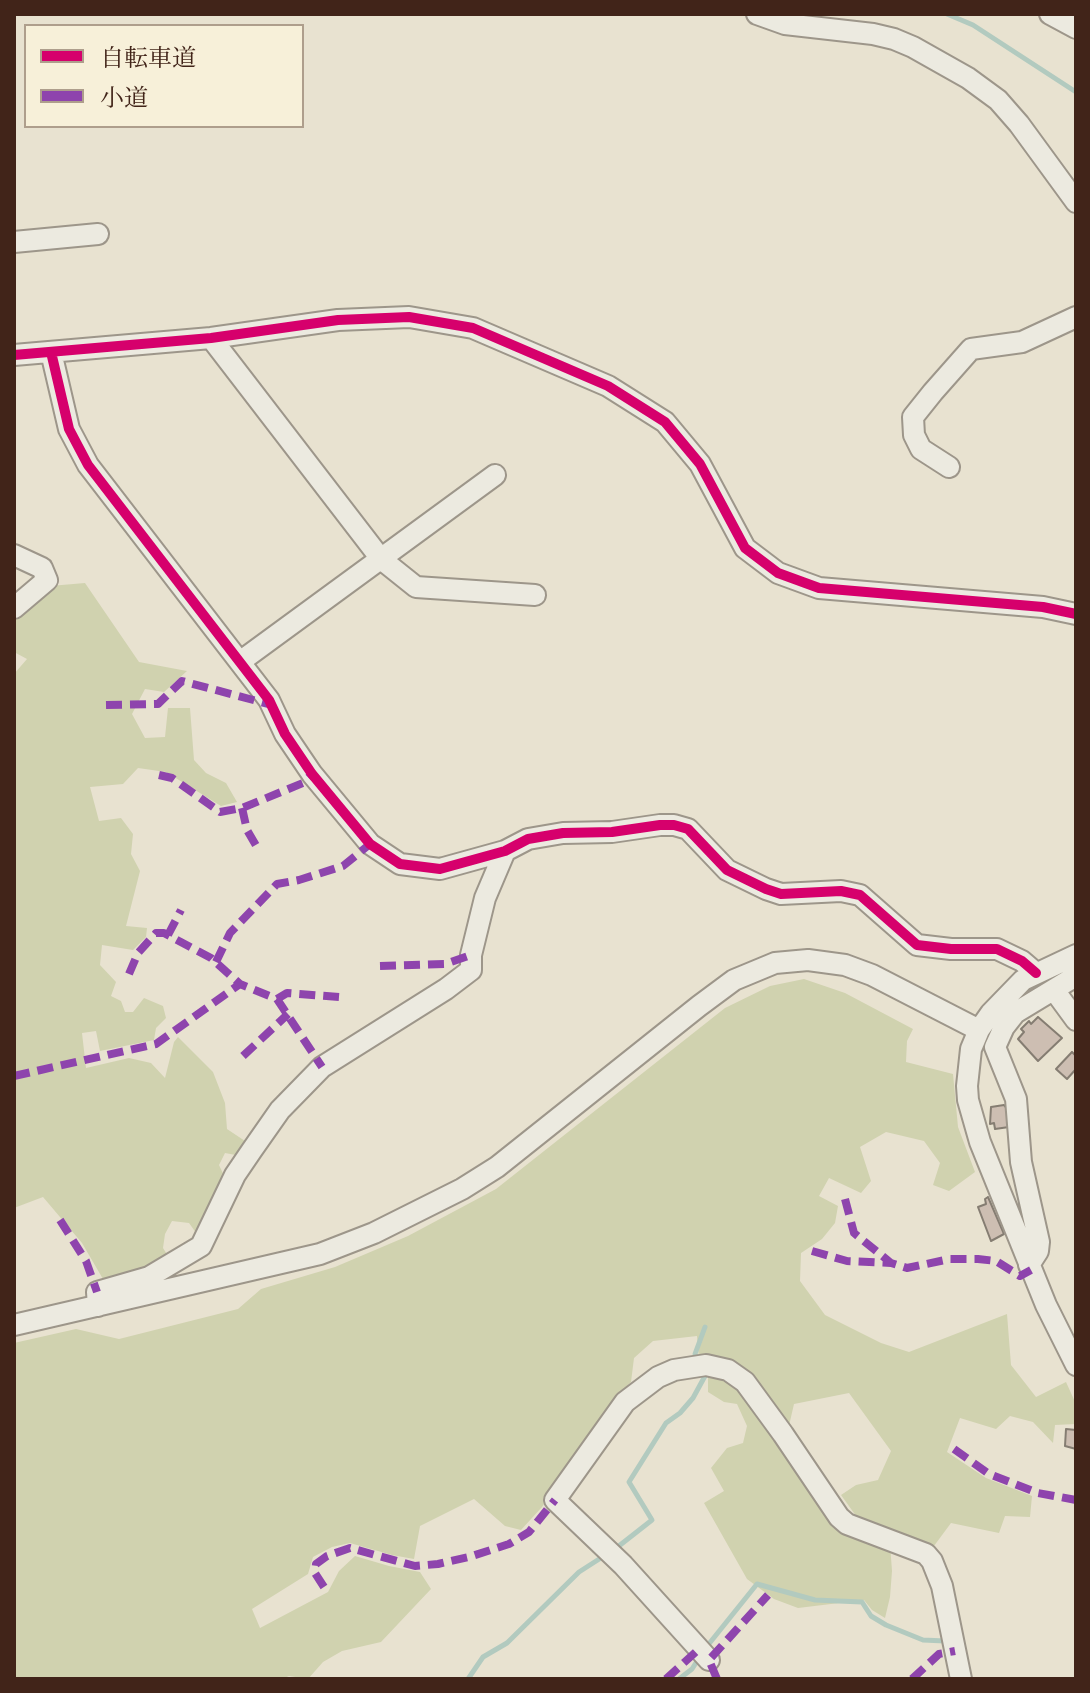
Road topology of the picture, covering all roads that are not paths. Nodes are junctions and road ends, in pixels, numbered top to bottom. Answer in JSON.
{"nodes":[{"id":1,"x":757,"y":14,"type":"edge"},
{"id":2,"x":1050,"y":14,"type":"edge"},
{"id":3,"x":1076,"y":28,"type":"edge"},
{"id":4,"x":1076,"y":202,"type":"edge"},
{"id":5,"x":98,"y":234,"type":"dead end"},
{"id":6,"x":14,"y":242,"type":"edge"},
{"id":7,"x":1076,"y":317,"type":"edge"},
{"id":8,"x":211,"y":338,"type":"junction"},
{"id":9,"x":51,"y":352,"type":"junction"},
{"id":10,"x":14,"y":355,"type":"edge"},
{"id":11,"x":949,"y":467,"type":"dead end"},
{"id":12,"x":495,"y":475,"type":"dead end"},
{"id":13,"x":14,"y":555,"type":"edge"},
{"id":14,"x":381,"y":559,"type":"junction"},
{"id":15,"x":535,"y":595,"type":"dead end"},
{"id":16,"x":14,"y":608,"type":"edge"},
{"id":17,"x":1076,"y":614,"type":"edge"},
{"id":18,"x":241,"y":661,"type":"junction"},
{"id":19,"x":505,"y":851,"type":"junction"},
{"id":20,"x":1076,"y":955,"type":"edge"},
{"id":21,"x":1036,"y":973,"type":"junction"},
{"id":22,"x":1069,"y":986,"type":"edge"},
{"id":23,"x":1076,"y":1020,"type":"edge"},
{"id":24,"x":979,"y":1030,"type":"junction"},
{"id":25,"x":1029,"y":1265,"type":"junction"},
{"id":26,"x":98,"y":1306,"type":"junction"},
{"id":27,"x":14,"y":1325,"type":"edge"},
{"id":28,"x":1076,"y":1365,"type":"edge"},
{"id":29,"x":705,"y":1657,"type":"dead end"},
{"id":30,"x":961,"y":1679,"type":"edge"}],
"edges":[{"from":1,"to":4,"type":"street"},
{"from":2,"to":3,"type":"street"},
{"from":5,"to":6,"type":"street"},
{"from":7,"to":11,"type":"street"},
{"from":8,"to":9,"type":"street"},
{"from":8,"to":14,"type":"street"},
{"from":8,"to":17,"type":"street"},
{"from":9,"to":10,"type":"street"},
{"from":9,"to":18,"type":"street"},
{"from":12,"to":14,"type":"street"},
{"from":13,"to":16,"type":"street"},
{"from":14,"to":15,"type":"street"},
{"from":14,"to":18,"type":"street"},
{"from":18,"to":19,"type":"street"},
{"from":19,"to":21,"type":"street"},
{"from":19,"to":26,"type":"street"},
{"from":20,"to":21,"type":"street"},
{"from":21,"to":24,"type":"street"},
{"from":22,"to":23,"type":"street"},
{"from":22,"to":25,"type":"street"},
{"from":24,"to":25,"type":"street"},
{"from":24,"to":26,"type":"street"},
{"from":25,"to":28,"type":"street"},
{"from":26,"to":27,"type":"street"},
{"from":29,"to":30,"type":"street"}]}
